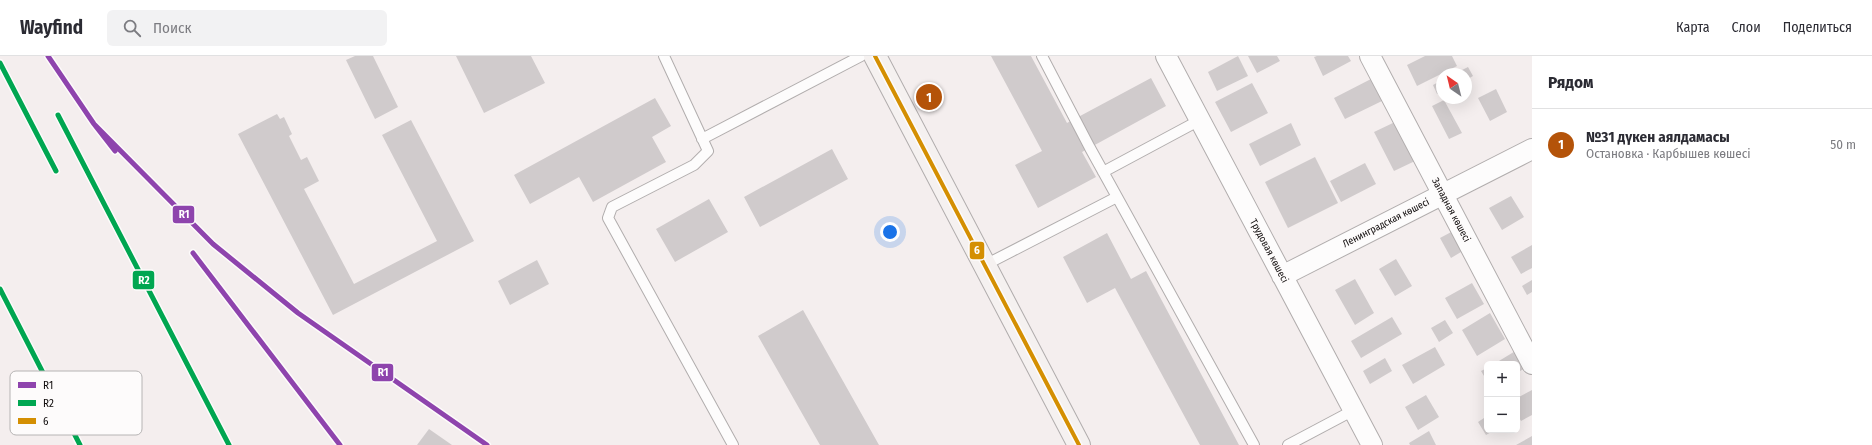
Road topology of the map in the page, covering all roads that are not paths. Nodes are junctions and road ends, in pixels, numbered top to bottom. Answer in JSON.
{"nodes":[{"id":1,"x":664,"y":56,"type":"edge"},
{"id":2,"x":861,"y":56,"type":"edge"},
{"id":3,"x":875,"y":56,"type":"edge"},
{"id":4,"x":1042,"y":56,"type":"edge"},
{"id":5,"x":1166,"y":56,"type":"edge"},
{"id":6,"x":1370,"y":56,"type":"edge"},
{"id":7,"x":1200,"y":120,"type":"junction"},
{"id":8,"x":702,"y":139,"type":"junction"},
{"id":9,"x":1532,"y":149,"type":"edge"},
{"id":10,"x":1103,"y":172,"type":"junction"},
{"id":11,"x":1443,"y":194,"type":"junction"},
{"id":12,"x":1117,"y":197,"type":"junction"},
{"id":13,"x":985,"y":265,"type":"junction"},
{"id":14,"x":1282,"y":276,"type":"junction"},
{"id":15,"x":1532,"y":364,"type":"edge"},
{"id":16,"x":1354,"y":410,"type":"junction"},
{"id":17,"x":733,"y":445,"type":"edge"},
{"id":18,"x":1079,"y":445,"type":"edge"},
{"id":19,"x":1254,"y":445,"type":"edge"},
{"id":20,"x":1288,"y":445,"type":"edge"},
{"id":21,"x":1372,"y":445,"type":"edge"}],
"edges":[{"from":1,"to":8,"type":"lane"},
{"from":2,"to":8,"type":"lane"},
{"from":3,"to":13,"type":"main road"},
{"from":4,"to":10,"type":"lane"},
{"from":5,"to":7,"type":"street","name":"Трудовая көшесі"},
{"from":6,"to":11,"type":"street","name":"Западная көшесі"},
{"from":7,"to":10,"type":"lane"},
{"from":7,"to":14,"type":"street","name":"Трудовая көшесі"},
{"from":8,"to":17,"type":"lane"},
{"from":9,"to":11,"type":"street","name":"Ленинградская көшесі"},
{"from":10,"to":12,"type":"lane"},
{"from":11,"to":14,"type":"street","name":"Ленинградская көшесі"},
{"from":11,"to":15,"type":"street","name":"Западная көшесі"},
{"from":12,"to":13,"type":"lane"},
{"from":12,"to":19,"type":"lane"},
{"from":13,"to":18,"type":"main road"},
{"from":14,"to":16,"type":"street","name":"Трудовая көшесі"},
{"from":16,"to":20,"type":"lane"},
{"from":16,"to":21,"type":"street","name":"Трудовая көшесі"}]}
